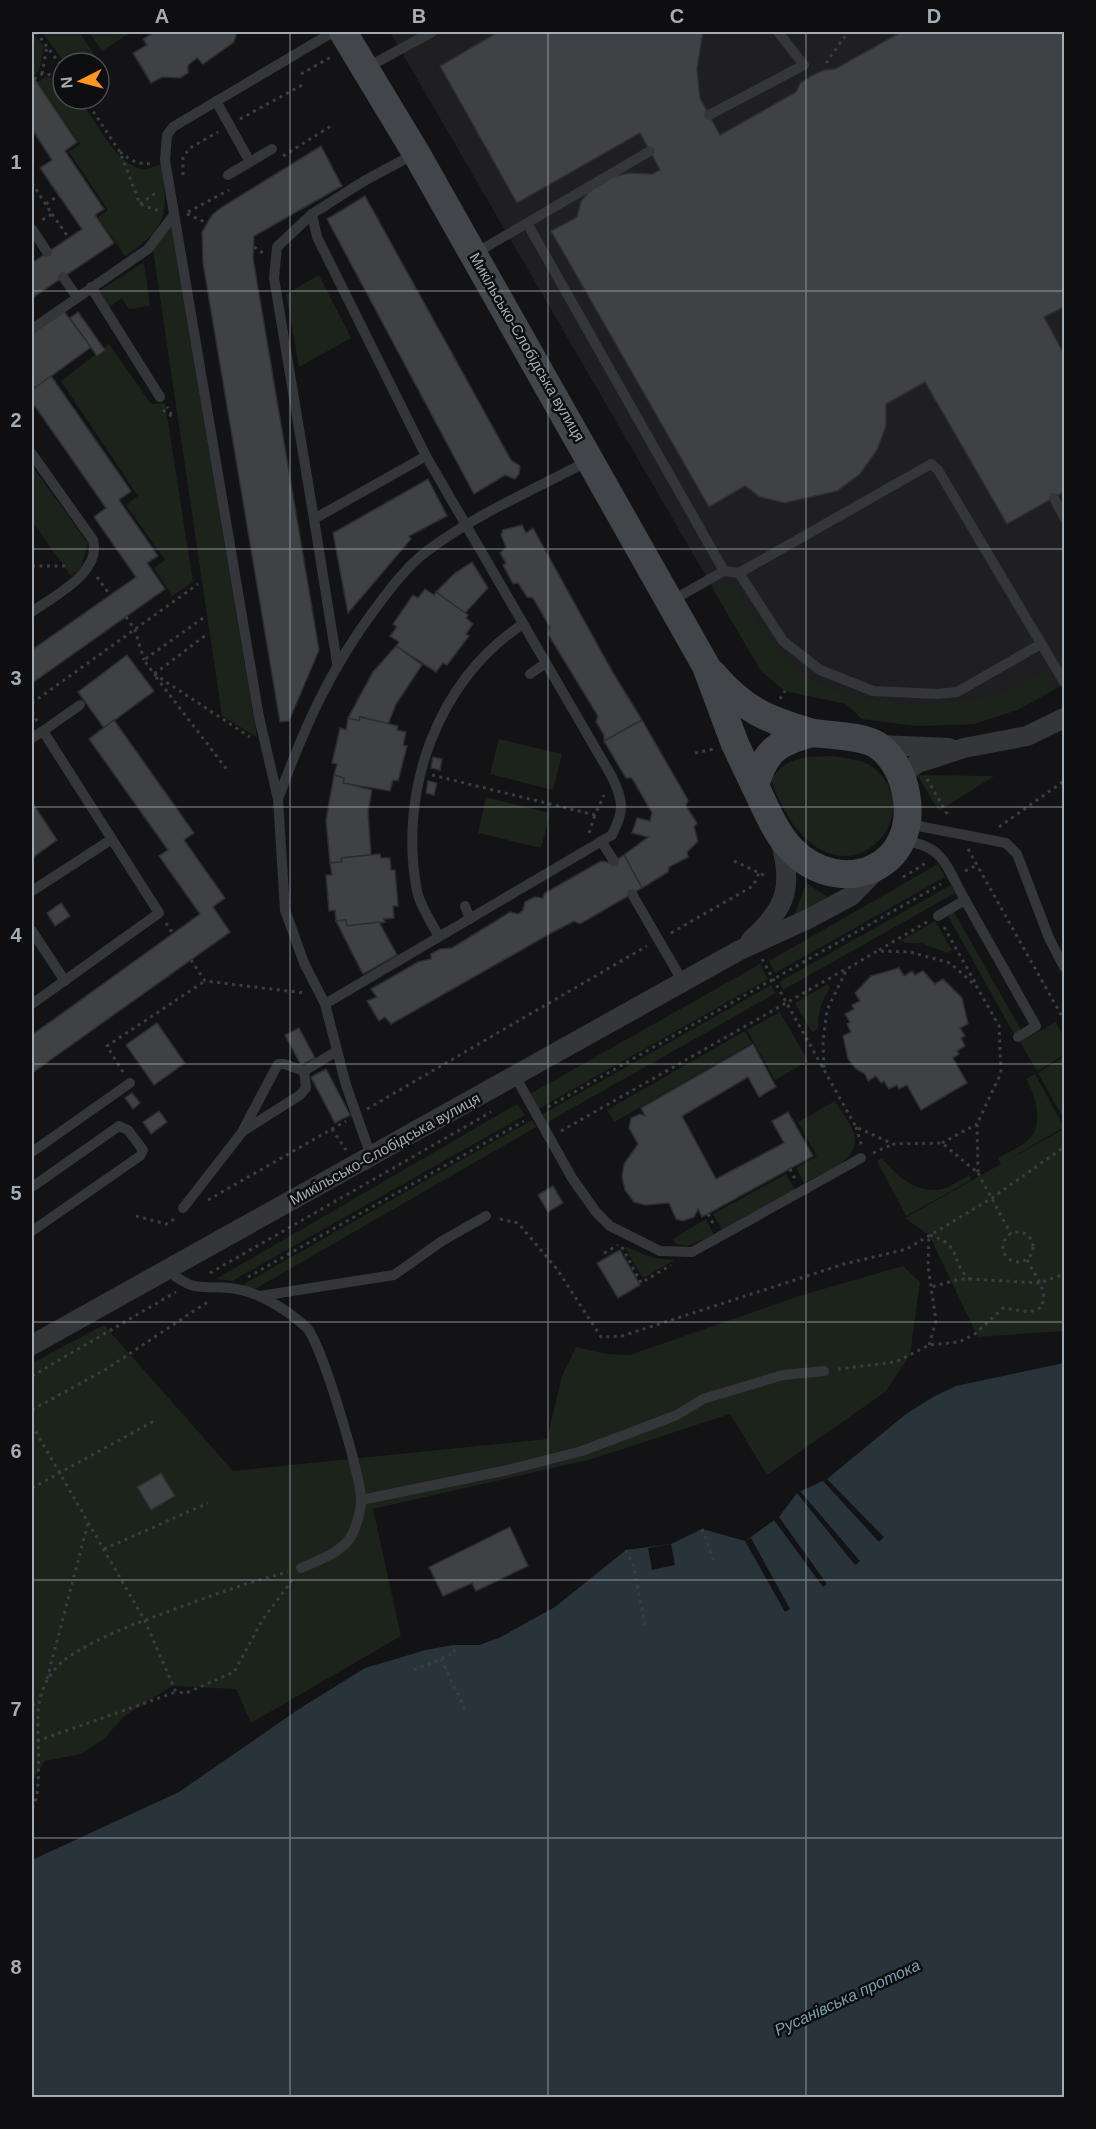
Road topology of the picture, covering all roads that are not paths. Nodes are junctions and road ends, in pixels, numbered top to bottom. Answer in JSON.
{"nodes":[{"id":1,"x":333,"y":32,"type":"edge"},
{"id":2,"x":343,"y":32,"type":"edge"},
{"id":3,"x":432,"y":32,"type":"edge"},
{"id":4,"x":778,"y":32,"type":"edge"},
{"id":5,"x":365,"y":69,"type":"junction"},
{"id":6,"x":216,"y":101,"type":"junction"},
{"id":7,"x":709,"y":115,"type":"dead end"},
{"id":8,"x":272,"y":149,"type":"dead end"},
{"id":9,"x":650,"y":151,"type":"dead end"},
{"id":10,"x":416,"y":153,"type":"junction"},
{"id":11,"x":250,"y":162,"type":"junction"},
{"id":12,"x":228,"y":175,"type":"dead end"},
{"id":13,"x":312,"y":214,"type":"junction"},
{"id":14,"x":173,"y":216,"type":"junction"},
{"id":15,"x":527,"y":223,"type":"junction"},
{"id":16,"x":35,"y":226,"type":"edge"},
{"id":17,"x":47,"y":252,"type":"dead end"},
{"id":18,"x":474,"y":254,"type":"junction"},
{"id":19,"x":63,"y":277,"type":"dead end"},
{"id":20,"x":91,"y":287,"type":"junction"},
{"id":21,"x":77,"y":297,"type":"junction"},
{"id":22,"x":32,"y":329,"type":"edge"},
{"id":23,"x":160,"y":397,"type":"dead end"},
{"id":24,"x":32,"y":454,"type":"edge"},
{"id":25,"x":426,"y":456,"type":"junction"},
{"id":26,"x":591,"y":459,"type":"junction"},
{"id":27,"x":1054,"y":498,"type":"dead end"},
{"id":28,"x":1065,"y":517,"type":"edge"},
{"id":29,"x":314,"y":519,"type":"junction"},
{"id":30,"x":464,"y":526,"type":"junction"},
{"id":31,"x":724,"y":571,"type":"junction"},
{"id":32,"x":739,"y":573,"type":"junction"},
{"id":33,"x":671,"y":601,"type":"junction"},
{"id":34,"x":32,"y":612,"type":"edge"},
{"id":35,"x":522,"y":624,"type":"junction"},
{"id":36,"x":1041,"y":644,"type":"junction"},
{"id":37,"x":337,"y":663,"type":"junction"},
{"id":38,"x":546,"y":663,"type":"junction"},
{"id":39,"x":706,"y":666,"type":"junction"},
{"id":40,"x":530,"y":674,"type":"dead end"},
{"id":41,"x":1065,"y":682,"type":"edge"},
{"id":42,"x":80,"y":705,"type":"dead end"},
{"id":43,"x":1065,"y":718,"type":"edge"},
{"id":44,"x":43,"y":731,"type":"junction"},
{"id":45,"x":813,"y":734,"type":"junction"},
{"id":46,"x":32,"y":738,"type":"edge"},
{"id":47,"x":879,"y":745,"type":"junction"},
{"id":48,"x":964,"y":748,"type":"junction"},
{"id":49,"x":911,"y":772,"type":"junction"},
{"id":50,"x":756,"y":786,"type":"junction"},
{"id":51,"x":278,"y":799,"type":"junction"},
{"id":52,"x":905,"y":832,"type":"junction"},
{"id":53,"x":779,"y":833,"type":"junction"},
{"id":54,"x":112,"y":839,"type":"junction"},
{"id":55,"x":601,"y":841,"type":"junction"},
{"id":56,"x":614,"y":861,"type":"dead end"},
{"id":57,"x":890,"y":873,"type":"junction"},
{"id":58,"x":32,"y":891,"type":"edge"},
{"id":59,"x":632,"y":894,"type":"dead end"},
{"id":60,"x":965,"y":900,"type":"junction"},
{"id":61,"x":465,"y":906,"type":"dead end"},
{"id":62,"x":938,"y":916,"type":"road end"},
{"id":63,"x":470,"y":919,"type":"junction"},
{"id":64,"x":32,"y":931,"type":"edge"},
{"id":65,"x":439,"y":937,"type":"junction"},
{"id":66,"x":738,"y":951,"type":"junction"},
{"id":67,"x":1065,"y":967,"type":"edge"},
{"id":68,"x":65,"y":981,"type":"junction"},
{"id":69,"x":683,"y":982,"type":"junction"},
{"id":70,"x":323,"y":1000,"type":"junction"},
{"id":71,"x":32,"y":1004,"type":"edge"},
{"id":72,"x":1018,"y":1037,"type":"dead end"},
{"id":73,"x":337,"y":1051,"type":"junction"},
{"id":74,"x":304,"y":1071,"type":"junction"},
{"id":75,"x":515,"y":1076,"type":"junction"},
{"id":76,"x":129,"y":1083,"type":"road end"},
{"id":77,"x":243,"y":1131,"type":"junction"},
{"id":78,"x":32,"y":1152,"type":"edge"},
{"id":79,"x":372,"y":1156,"type":"junction"},
{"id":80,"x":861,"y":1158,"type":"dead end"},
{"id":81,"x":32,"y":1186,"type":"edge"},
{"id":82,"x":183,"y":1208,"type":"dead end"},
{"id":83,"x":486,"y":1216,"type":"road end"},
{"id":84,"x":32,"y":1231,"type":"edge"},
{"id":85,"x":167,"y":1270,"type":"junction"},
{"id":86,"x":260,"y":1296,"type":"junction"},
{"id":87,"x":32,"y":1345,"type":"edge"},
{"id":88,"x":824,"y":1371,"type":"road end"},
{"id":89,"x":361,"y":1500,"type":"junction"},
{"id":90,"x":301,"y":1568,"type":"road end"}],
"edges":[{"from":1,"to":6,"type":"lane"},
{"from":2,"to":5,"type":"street","name":"Микільсько-Слобідська вулиця"},
{"from":3,"to":5,"type":"lane"},
{"from":4,"to":7,"type":"lane"},
{"from":5,"to":10,"type":"street","name":"Микільсько-Слобідська вулиця"},
{"from":6,"to":11,"type":"lane"},
{"from":6,"to":14,"type":"lane"},
{"from":8,"to":11,"type":"lane"},
{"from":9,"to":15,"type":"lane"},
{"from":10,"to":13,"type":"lane"},
{"from":10,"to":18,"type":"street","name":"Микільсько-Слобідська вулиця"},
{"from":11,"to":12,"type":"lane"},
{"from":13,"to":25,"type":"lane"},
{"from":13,"to":29,"type":"lane"},
{"from":14,"to":20,"type":"lane"},
{"from":14,"to":51,"type":"lane"},
{"from":15,"to":18,"type":"lane"},
{"from":15,"to":31,"type":"lane"},
{"from":16,"to":17,"type":"lane"},
{"from":18,"to":26,"type":"street","name":"Микільсько-Слобідська вулиця"},
{"from":19,"to":21,"type":"lane"},
{"from":20,"to":21,"type":"lane"},
{"from":20,"to":23,"type":"lane"},
{"from":21,"to":22,"type":"lane"},
{"from":24,"to":34,"type":"lane"},
{"from":25,"to":29,"type":"lane"},
{"from":25,"to":30,"type":"lane"},
{"from":26,"to":30,"type":"lane"},
{"from":26,"to":33,"type":"street","name":"Микільсько-Слобідська вулиця"},
{"from":27,"to":28,"type":"lane"},
{"from":29,"to":37,"type":"lane"},
{"from":30,"to":35,"type":"lane"},
{"from":30,"to":37,"type":"lane"},
{"from":31,"to":32,"type":"lane"},
{"from":31,"to":33,"type":"lane"},
{"from":32,"to":36,"type":"lane"},
{"from":32,"to":36,"type":"lane"},
{"from":33,"to":39,"type":"street","name":"Микільсько-Слобідська вулиця"},
{"from":35,"to":38,"type":"lane"},
{"from":35,"to":65,"type":"lane"},
{"from":36,"to":41,"type":"lane"},
{"from":37,"to":51,"type":"lane"},
{"from":38,"to":40,"type":"lane"},
{"from":38,"to":55,"type":"lane"},
{"from":39,"to":45,"type":"street","name":"Микільсько-Слобідська вулиця"},
{"from":39,"to":50,"type":"street","name":"Микільсько-Слобідська вулиця"},
{"from":42,"to":44,"type":"lane"},
{"from":43,"to":48,"type":"street"},
{"from":44,"to":46,"type":"lane"},
{"from":44,"to":54,"type":"lane"},
{"from":45,"to":47,"type":"street"},
{"from":45,"to":50,"type":"street"},
{"from":47,"to":48,"type":"street"},
{"from":47,"to":49,"type":"street"},
{"from":48,"to":49,"type":"street"},
{"from":49,"to":52,"type":"street"},
{"from":50,"to":53,"type":"street"},
{"from":51,"to":70,"type":"lane"},
{"from":52,"to":57,"type":"street"},
{"from":52,"to":60,"type":"lane"},
{"from":52,"to":67,"type":"lane"},
{"from":53,"to":57,"type":"street"},
{"from":53,"to":66,"type":"street","name":"Микільсько-Слобідська вулиця"},
{"from":54,"to":58,"type":"lane"},
{"from":54,"to":68,"type":"lane"},
{"from":55,"to":56,"type":"lane"},
{"from":55,"to":63,"type":"lane"},
{"from":57,"to":66,"type":"street","name":"Микільсько-Слобідська вулиця"},
{"from":59,"to":69,"type":"lane"},
{"from":60,"to":62,"type":"lane"},
{"from":60,"to":72,"type":"lane"},
{"from":61,"to":63,"type":"lane"},
{"from":63,"to":65,"type":"lane"},
{"from":64,"to":68,"type":"lane"},
{"from":65,"to":70,"type":"lane"},
{"from":66,"to":69,"type":"street","name":"Микільсько-Слобідська вулиця"},
{"from":68,"to":71,"type":"lane"},
{"from":69,"to":75,"type":"street","name":"Микільсько-Слобідська вулиця"},
{"from":70,"to":73,"type":"lane"},
{"from":73,"to":74,"type":"lane"},
{"from":73,"to":79,"type":"lane"},
{"from":74,"to":77,"type":"lane"},
{"from":74,"to":77,"type":"lane"},
{"from":75,"to":79,"type":"street","name":"Микільсько-Слобідська вулиця"},
{"from":75,"to":80,"type":"lane"},
{"from":76,"to":78,"type":"lane"},
{"from":77,"to":82,"type":"lane"},
{"from":79,"to":85,"type":"street","name":"Микільсько-Слобідська вулиця"},
{"from":81,"to":84,"type":"lane"},
{"from":83,"to":86,"type":"lane"},
{"from":85,"to":86,"type":"lane"},
{"from":85,"to":87,"type":"street","name":"Микільсько-Слобідська вулиця"},
{"from":86,"to":89,"type":"lane"},
{"from":88,"to":89,"type":"lane"},
{"from":89,"to":90,"type":"lane"}]}
